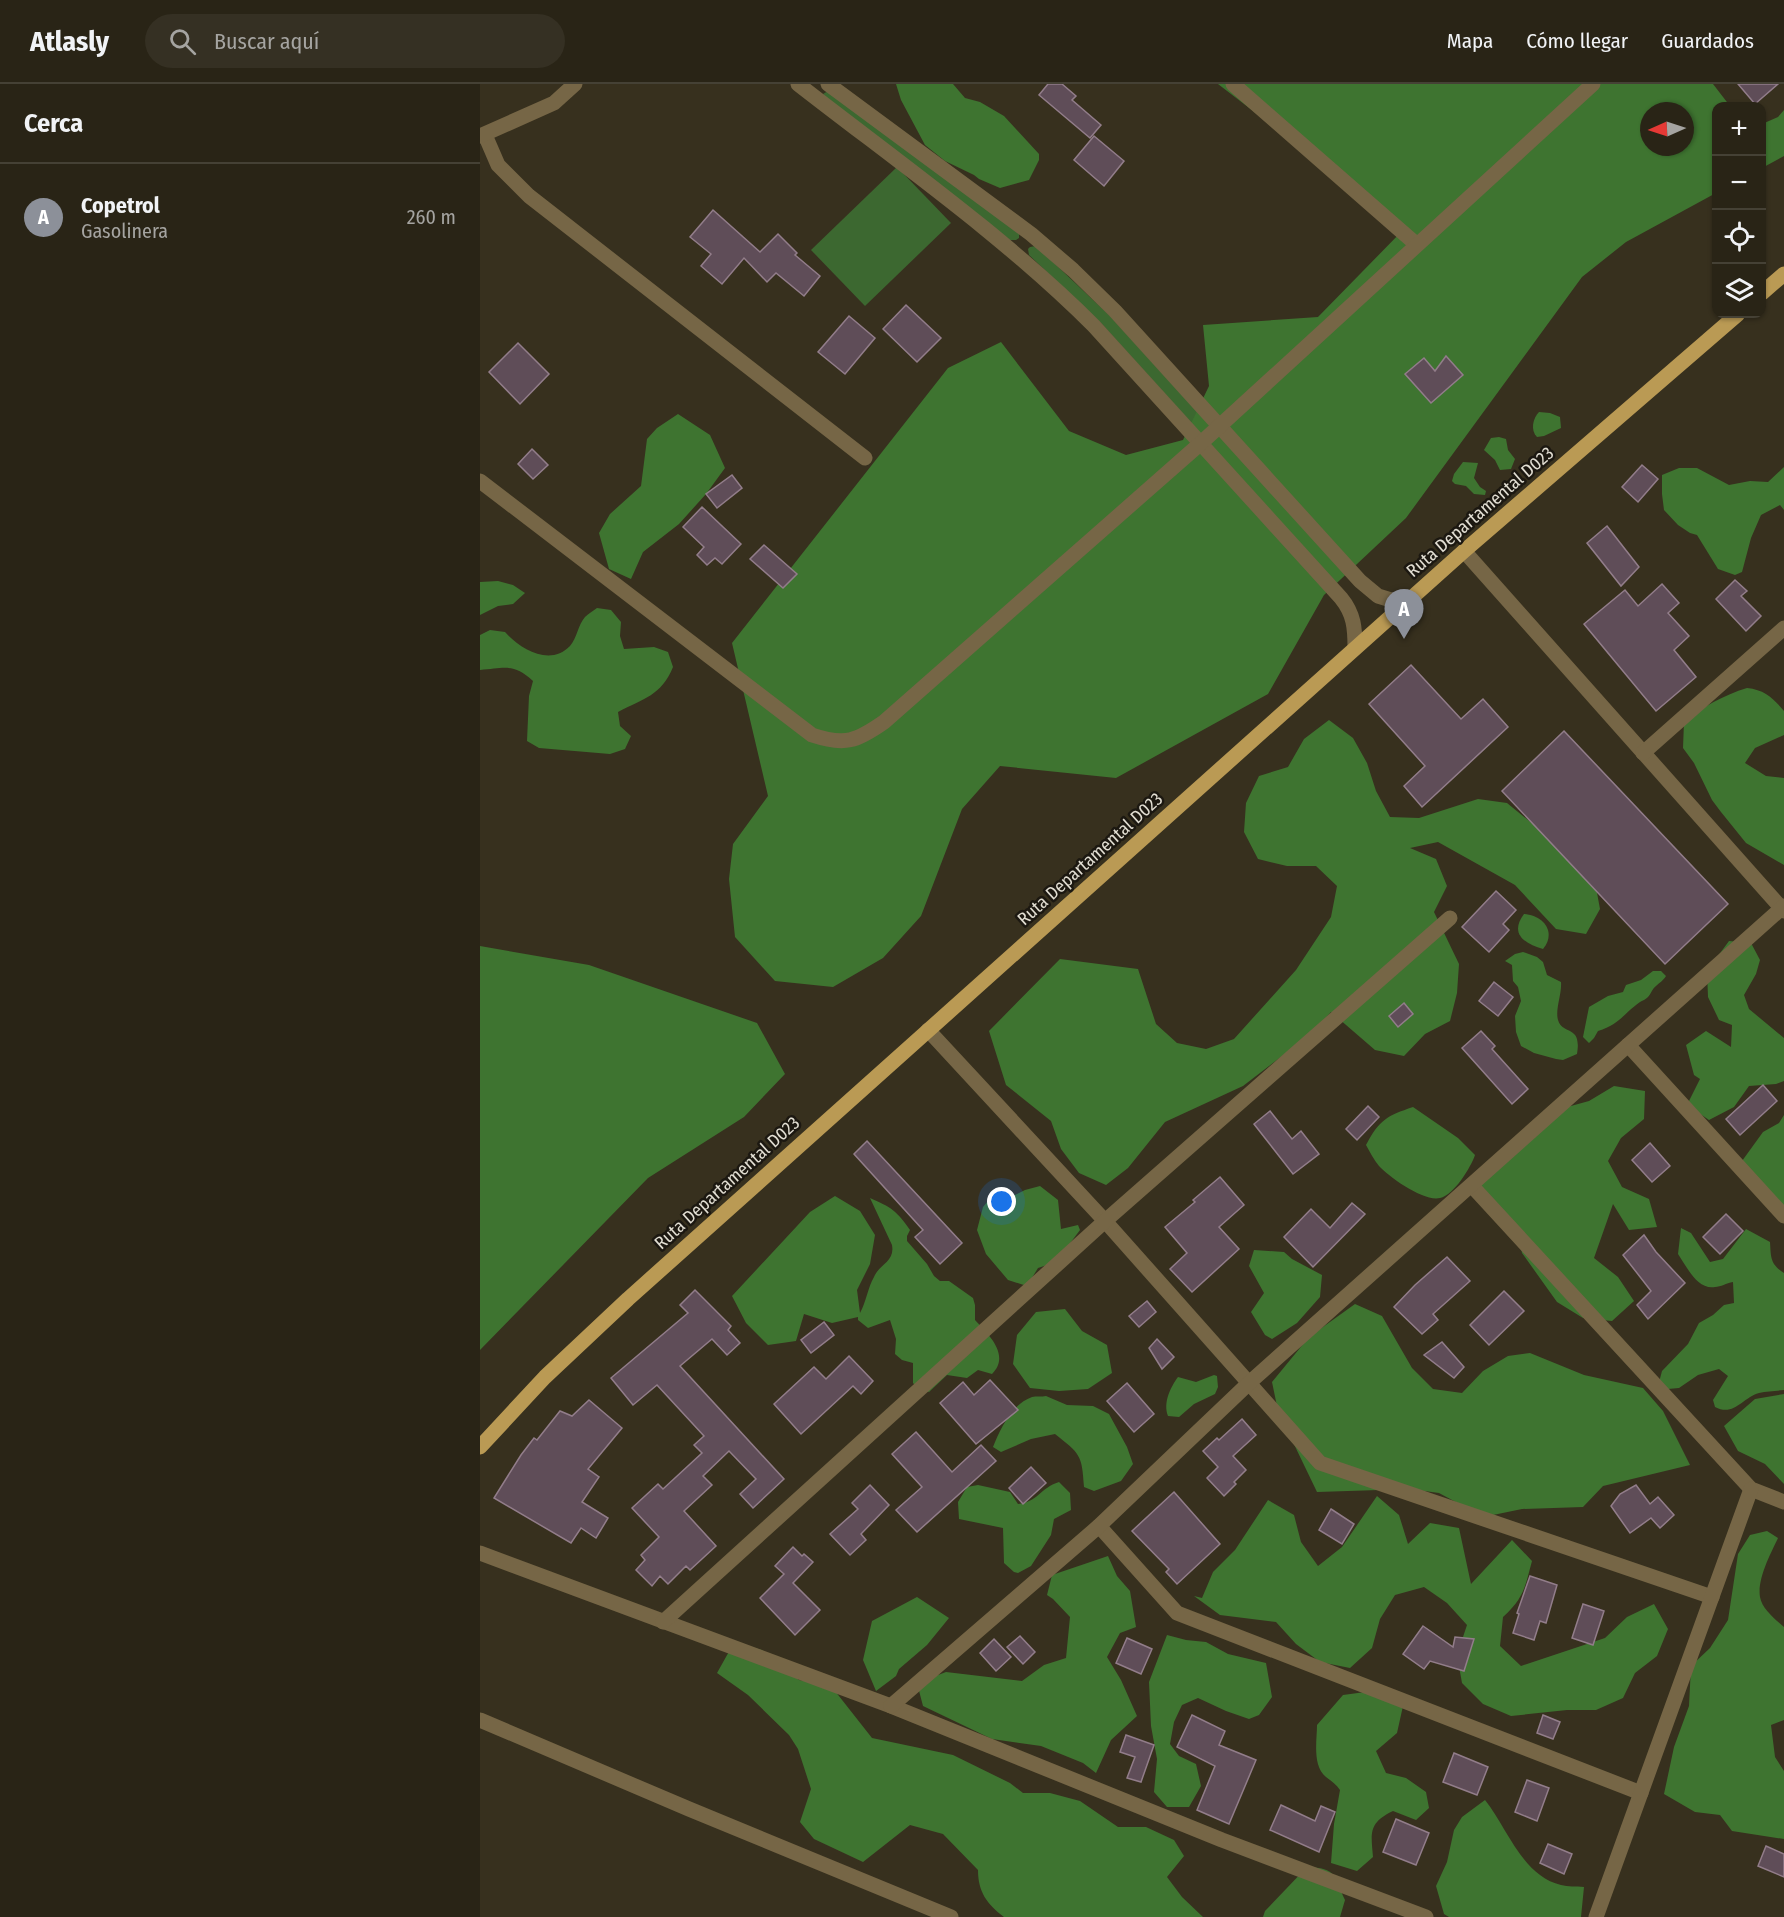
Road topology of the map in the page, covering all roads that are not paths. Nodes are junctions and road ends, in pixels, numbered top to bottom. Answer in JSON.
{"nodes":[{"id":1,"x":575,"y":84,"type":"edge"},
{"id":2,"x":828,"y":84,"type":"edge"},
{"id":3,"x":1233,"y":84,"type":"edge"},
{"id":4,"x":1593,"y":84,"type":"edge"},
{"id":5,"x":805,"y":86,"type":"edge"},
{"id":6,"x":482,"y":135,"type":"edge"},
{"id":7,"x":1031,"y":234,"type":"junction"},
{"id":8,"x":1416,"y":244,"type":"junction"},
{"id":9,"x":1016,"y":253,"type":"junction"},
{"id":10,"x":1783,"y":276,"type":"edge"},
{"id":11,"x":1766,"y":289,"type":"edge"},
{"id":12,"x":1733,"y":318,"type":"edge"},
{"id":13,"x":1219,"y":425,"type":"junction"},
{"id":14,"x":1201,"y":443,"type":"junction"},
{"id":15,"x":865,"y":458,"type":"dead end"},
{"id":16,"x":480,"y":482,"type":"edge"},
{"id":17,"x":1464,"y":551,"type":"junction"},
{"id":18,"x":1404,"y":604,"type":"junction"},
{"id":19,"x":1784,"y":628,"type":"edge"},
{"id":20,"x":1355,"y":648,"type":"junction"},
{"id":21,"x":1643,"y":753,"type":"junction"},
{"id":22,"x":1783,"y":908,"type":"edge"},
{"id":23,"x":1450,"y":918,"type":"dead end"},
{"id":24,"x":928,"y":1030,"type":"junction"},
{"id":25,"x":1628,"y":1046,"type":"junction"},
{"id":26,"x":1472,"y":1186,"type":"junction"},
{"id":27,"x":1784,"y":1216,"type":"edge"},
{"id":28,"x":1105,"y":1221,"type":"junction"},
{"id":29,"x":1249,"y":1383,"type":"junction"},
{"id":30,"x":480,"y":1447,"type":"edge"},
{"id":31,"x":1751,"y":1489,"type":"junction"},
{"id":32,"x":1784,"y":1502,"type":"edge"},
{"id":33,"x":1099,"y":1526,"type":"junction"},
{"id":34,"x":480,"y":1553,"type":"edge"},
{"id":35,"x":1712,"y":1597,"type":"junction"},
{"id":36,"x":663,"y":1622,"type":"junction"},
{"id":37,"x":891,"y":1706,"type":"junction"},
{"id":38,"x":480,"y":1720,"type":"edge"},
{"id":39,"x":1641,"y":1793,"type":"junction"},
{"id":40,"x":951,"y":1917,"type":"edge"},
{"id":41,"x":1426,"y":1917,"type":"edge"},
{"id":42,"x":1596,"y":1917,"type":"edge"}],
"edges":[{"from":1,"to":6,"type":"street"},
{"from":2,"to":7,"type":"street"},
{"from":3,"to":8,"type":"street"},
{"from":4,"to":8,"type":"street"},
{"from":5,"to":9,"type":"street"},
{"from":6,"to":15,"type":"street"},
{"from":7,"to":9,"type":"street"},
{"from":7,"to":13,"type":"street"},
{"from":8,"to":13,"type":"street"},
{"from":9,"to":14,"type":"street"},
{"from":10,"to":11,"type":"main road"},
{"from":12,"to":17,"type":"main road","name":"Ruta Departamental D023"},
{"from":13,"to":14,"type":"street"},
{"from":13,"to":18,"type":"street"},
{"from":14,"to":16,"type":"street"},
{"from":14,"to":20,"type":"street"},
{"from":17,"to":18,"type":"main road","name":"Ruta Departamental D023"},
{"from":17,"to":21,"type":"street"},
{"from":18,"to":20,"type":"main road","name":"Ruta Departamental D023"},
{"from":19,"to":21,"type":"street"},
{"from":20,"to":24,"type":"main road","name":"Ruta Departamental D023"},
{"from":21,"to":22,"type":"street"},
{"from":22,"to":25,"type":"street"},
{"from":23,"to":28,"type":"street"},
{"from":24,"to":28,"type":"street"},
{"from":24,"to":30,"type":"main road","name":"Ruta Departamental D023"},
{"from":25,"to":26,"type":"street"},
{"from":25,"to":27,"type":"street"},
{"from":26,"to":29,"type":"street"},
{"from":26,"to":31,"type":"street"},
{"from":28,"to":29,"type":"street"},
{"from":28,"to":36,"type":"street"},
{"from":29,"to":33,"type":"street"},
{"from":29,"to":35,"type":"street"},
{"from":31,"to":32,"type":"street"},
{"from":31,"to":35,"type":"street"},
{"from":33,"to":37,"type":"street"},
{"from":33,"to":39,"type":"street"},
{"from":34,"to":36,"type":"street"},
{"from":35,"to":39,"type":"street"},
{"from":36,"to":37,"type":"street"},
{"from":37,"to":41,"type":"street"},
{"from":38,"to":40,"type":"street"},
{"from":39,"to":42,"type":"street"}]}
